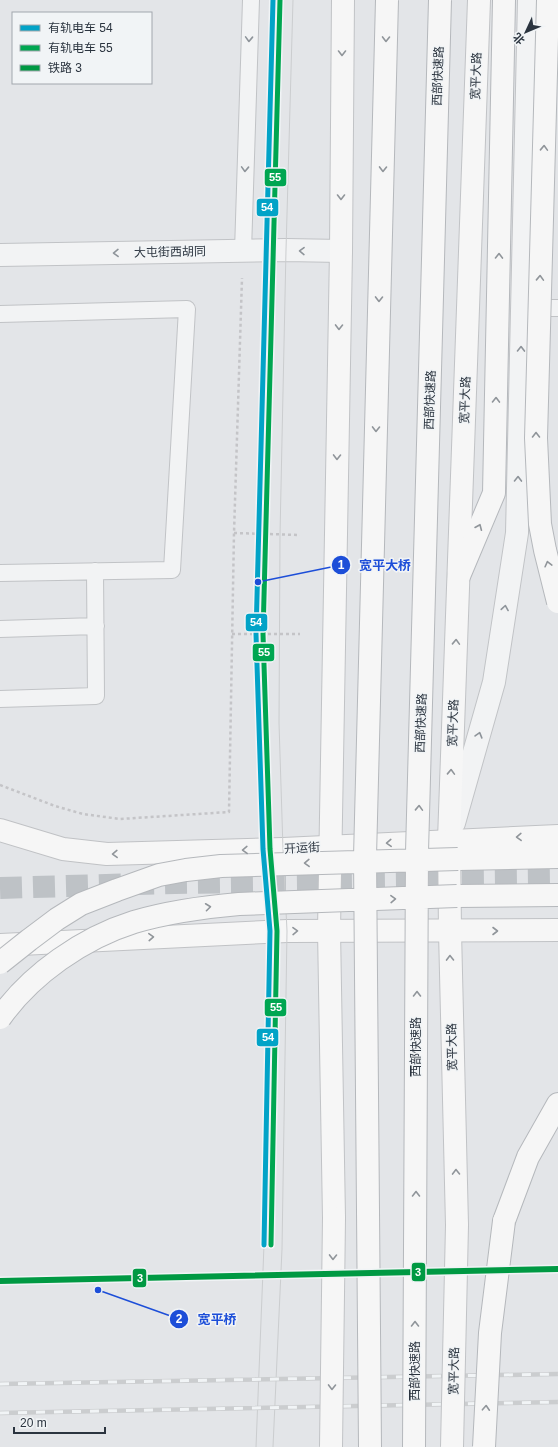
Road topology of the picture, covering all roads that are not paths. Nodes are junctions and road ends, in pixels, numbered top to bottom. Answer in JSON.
{"nodes":[{"id":1,"x":251,"y":0,"type":"edge"},
{"id":2,"x":343,"y":0,"type":"edge"},
{"id":3,"x":387,"y":0,"type":"edge"},
{"id":4,"x":440,"y":0,"type":"edge"},
{"id":5,"x":479,"y":0,"type":"edge"},
{"id":6,"x":504,"y":0,"type":"edge"},
{"id":7,"x":530,"y":0,"type":"edge"},
{"id":8,"x":548,"y":0,"type":"edge"},
{"id":9,"x":243,"y":251,"type":"junction"},
{"id":10,"x":341,"y":251,"type":"junction"},
{"id":11,"x":0,"y":255,"type":"edge"},
{"id":12,"x":522,"y":308,"type":"junction"},
{"id":13,"x":558,"y":308,"type":"edge"},
{"id":14,"x":0,"y":314,"type":"edge"},
{"id":15,"x":95,"y":571,"type":"junction"},
{"id":16,"x":0,"y":573,"type":"edge"},
{"id":17,"x":459,"y":576,"type":"junction"},
{"id":18,"x":558,"y":602,"type":"edge"},
{"id":19,"x":96,"y":626,"type":"junction"},
{"id":20,"x":0,"y":629,"type":"edge"},
{"id":21,"x":0,"y":699,"type":"edge"},
{"id":22,"x":0,"y":830,"type":"edge"},
{"id":23,"x":558,"y":836,"type":"edge"},
{"id":24,"x":449,"y":840,"type":"junction"},
{"id":25,"x":330,"y":846,"type":"junction"},
{"id":26,"x":558,"y":857,"type":"edge"},
{"id":27,"x":558,"y":895,"type":"edge"},
{"id":28,"x":329,"y":930,"type":"junction"},
{"id":29,"x":558,"y":930,"type":"edge"},
{"id":30,"x":450,"y":931,"type":"junction"},
{"id":31,"x":0,"y":945,"type":"edge"},
{"id":32,"x":0,"y":963,"type":"edge"},
{"id":33,"x":0,"y":1018,"type":"edge"},
{"id":34,"x":558,"y":1104,"type":"edge"},
{"id":35,"x":370,"y":1371,"type":"junction"},
{"id":36,"x":331,"y":1447,"type":"edge"},
{"id":37,"x":357,"y":1447,"type":"edge"},
{"id":38,"x":370,"y":1447,"type":"edge"},
{"id":39,"x":414,"y":1447,"type":"edge"},
{"id":40,"x":452,"y":1447,"type":"edge"},
{"id":41,"x":484,"y":1447,"type":"edge"}],
"edges":[{"from":1,"to":9,"type":"lane","one_way":true},
{"from":2,"to":10,"type":"main road","one_way":true},
{"from":3,"to":35,"type":"main road","one_way":true,"bridge":true},
{"from":39,"to":4,"type":"main road","name":"西部快速路","one_way":true,"bridge":true},
{"from":5,"to":17,"type":"main road","name":"宽平大路"},
{"from":17,"to":6,"type":"main road","one_way":true},
{"from":7,"to":12,"type":"street"},
{"from":18,"to":8,"type":"main road","one_way":true,"bridge":true},
{"from":10,"to":9,"type":"street","name":"大屯街西胡同","one_way":true},
{"from":9,"to":11,"type":"street","name":"大屯街西胡同","one_way":true},
{"from":10,"to":25,"type":"main road","one_way":true},
{"from":12,"to":13,"type":"lane"},
{"from":24,"to":12,"type":"street","one_way":true},
{"from":14,"to":15,"type":"lane"},
{"from":15,"to":16,"type":"lane"},
{"from":15,"to":19,"type":"lane"},
{"from":24,"to":17,"type":"main road","name":"宽平大路","one_way":true},
{"from":19,"to":20,"type":"lane"},
{"from":19,"to":21,"type":"lane"},
{"from":25,"to":22,"type":"main road","name":"开运街","one_way":true},
{"from":23,"to":24,"type":"main road","name":"开运街","one_way":true},
{"from":24,"to":25,"type":"main road","name":"开运街","one_way":true},
{"from":24,"to":30,"type":"main road","name":"宽平大路"},
{"from":25,"to":28,"type":"main road"},
{"from":26,"to":32,"type":"main road","one_way":true,"bridge":true},
{"from":33,"to":27,"type":"main road","one_way":true,"bridge":true},
{"from":28,"to":30,"type":"main road"},
{"from":31,"to":28,"type":"main road","one_way":true},
{"from":28,"to":36,"type":"main road","one_way":true,"bridge":true},
{"from":30,"to":29,"type":"main road","one_way":true},
{"from":40,"to":30,"type":"main road","name":"宽平大路","one_way":true,"bridge":true},
{"from":41,"to":34,"type":"main road","one_way":true,"bridge":true},
{"from":35,"to":37,"type":"main road","bridge":true},
{"from":35,"to":38,"type":"main road","bridge":true}]}
